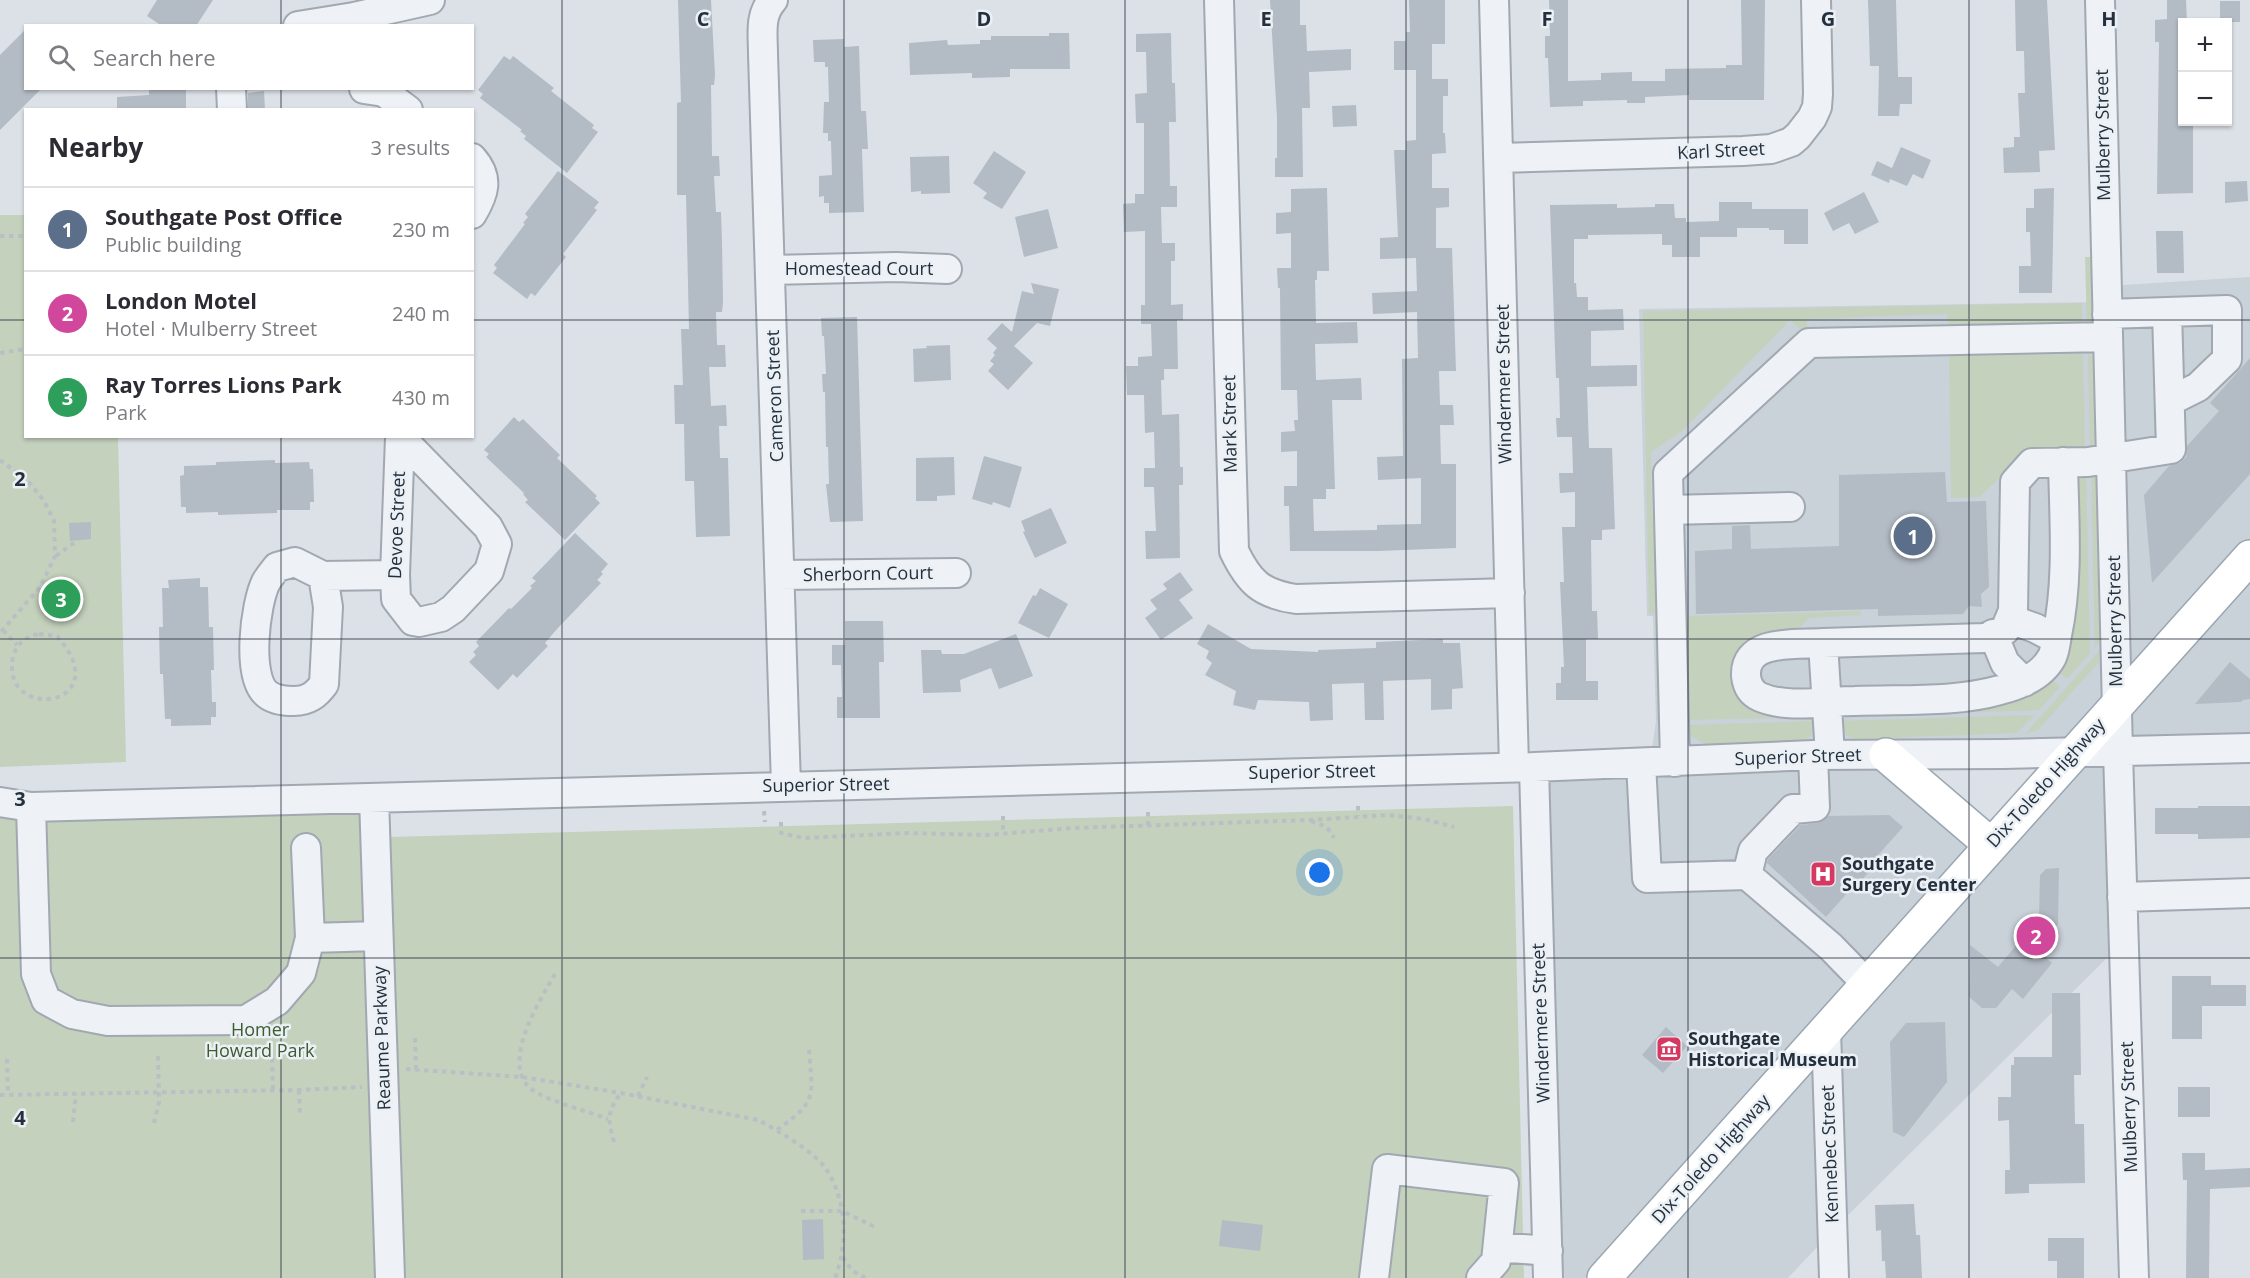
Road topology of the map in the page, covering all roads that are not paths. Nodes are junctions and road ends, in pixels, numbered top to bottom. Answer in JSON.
{"nodes":[{"id":1,"x":430,"y":0,"type":"edge"},
{"id":2,"x":1219,"y":0,"type":"edge"},
{"id":3,"x":1494,"y":0,"type":"edge"},
{"id":4,"x":1816,"y":0,"type":"edge"},
{"id":5,"x":2100,"y":0,"type":"edge"},
{"id":6,"x":770,"y":4,"type":"edge"},
{"id":7,"x":353,"y":14,"type":"edge"},
{"id":8,"x":307,"y":24,"type":"edge"},
{"id":9,"x":231,"y":90,"type":"edge"},
{"id":10,"x":364,"y":96,"type":"edge"},
{"id":11,"x":232,"y":108,"type":"edge"},
{"id":12,"x":405,"y":108,"type":"edge"},
{"id":13,"x":1498,"y":158,"type":"junction"},
{"id":14,"x":474,"y":160,"type":"edge"},
{"id":15,"x":474,"y":211,"type":"edge"},
{"id":16,"x":947,"y":269,"type":"dead end"},
{"id":17,"x":771,"y":270,"type":"junction"},
{"id":18,"x":2167,"y":312,"type":"junction"},
{"id":19,"x":2108,"y":326,"type":"junction"},
{"id":20,"x":2170,"y":401,"type":"junction"},
{"id":21,"x":400,"y":438,"type":"edge"},
{"id":22,"x":401,"y":438,"type":"edge"},
{"id":23,"x":2111,"y":457,"type":"junction"},
{"id":24,"x":2063,"y":462,"type":"junction"},
{"id":25,"x":1790,"y":507,"type":"dead end"},
{"id":26,"x":1669,"y":510,"type":"junction"},
{"id":27,"x":2250,"y":557,"type":"edge"},
{"id":28,"x":956,"y":573,"type":"dead end"},
{"id":29,"x":395,"y":575,"type":"junction"},
{"id":30,"x":780,"y":575,"type":"junction"},
{"id":31,"x":323,"y":576,"type":"junction"},
{"id":32,"x":1509,"y":593,"type":"junction"},
{"id":33,"x":2001,"y":627,"type":"junction"},
{"id":34,"x":2056,"y":639,"type":"junction"},
{"id":35,"x":1823,"y":643,"type":"junction"},
{"id":36,"x":2024,"y":682,"type":"junction"},
{"id":37,"x":1827,"y":701,"type":"junction"},
{"id":38,"x":2117,"y":704,"type":"junction"},
{"id":39,"x":2250,"y":748,"type":"edge"},
{"id":40,"x":2118,"y":752,"type":"junction"},
{"id":41,"x":2073,"y":753,"type":"junction"},
{"id":42,"x":1886,"y":754,"type":"junction"},
{"id":43,"x":1822,"y":755,"type":"junction"},
{"id":44,"x":1675,"y":762,"type":"junction"},
{"id":45,"x":1641,"y":763,"type":"junction"},
{"id":46,"x":1524,"y":767,"type":"junction"},
{"id":47,"x":786,"y":786,"type":"junction"},
{"id":48,"x":374,"y":798,"type":"junction"},
{"id":49,"x":0,"y":802,"type":"edge"},
{"id":50,"x":30,"y":807,"type":"junction"},
{"id":51,"x":1991,"y":845,"type":"junction"},
{"id":52,"x":306,"y":849,"type":"dead end"},
{"id":53,"x":1747,"y":875,"type":"junction"},
{"id":54,"x":2250,"y":893,"type":"edge"},
{"id":55,"x":2122,"y":897,"type":"junction"},
{"id":56,"x":378,"y":936,"type":"junction"},
{"id":57,"x":310,"y":938,"type":"junction"},
{"id":58,"x":1867,"y":984,"type":"junction"},
{"id":59,"x":1826,"y":1029,"type":"junction"},
{"id":60,"x":1546,"y":1190,"type":"junction"},
{"id":61,"x":1503,"y":1191,"type":"junction"},
{"id":62,"x":1498,"y":1247,"type":"junction"},
{"id":63,"x":1548,"y":1265,"type":"edge"},
{"id":64,"x":390,"y":1278,"type":"edge"},
{"id":65,"x":1374,"y":1278,"type":"edge"},
{"id":66,"x":1481,"y":1278,"type":"edge"},
{"id":67,"x":1604,"y":1278,"type":"edge"},
{"id":68,"x":1834,"y":1278,"type":"edge"},
{"id":69,"x":2134,"y":1278,"type":"edge"}],
"edges":[{"from":1,"to":7,"type":"street"},
{"from":2,"to":32,"type":"street","name":"Mark Street"},
{"from":3,"to":13,"type":"street","name":"Windermere Street"},
{"from":4,"to":13,"type":"street","name":"Karl Street"},
{"from":5,"to":19,"type":"street","name":"Mulberry Street"},
{"from":6,"to":17,"type":"street","name":"Cameron Street"},
{"from":7,"to":8,"type":"street"},
{"from":9,"to":11,"type":"street"},
{"from":10,"to":12,"type":"street"},
{"from":13,"to":32,"type":"street","name":"Windermere Street"},
{"from":14,"to":15,"type":"street"},
{"from":16,"to":17,"type":"street","name":"Homestead Court"},
{"from":17,"to":30,"type":"street","name":"Cameron Street"},
{"from":18,"to":19,"type":"street"},
{"from":18,"to":20,"type":"street"},
{"from":18,"to":20,"type":"street"},
{"from":19,"to":23,"type":"street","name":"Mulberry Street"},
{"from":19,"to":26,"type":"street"},
{"from":20,"to":23,"type":"street"},
{"from":21,"to":29,"type":"street","name":"Devoe Street"},
{"from":22,"to":29,"type":"street","name":"Devoe Street"},
{"from":23,"to":24,"type":"street"},
{"from":23,"to":38,"type":"street","name":"Mulberry Street"},
{"from":24,"to":33,"type":"street"},
{"from":24,"to":34,"type":"street"},
{"from":25,"to":26,"type":"street"},
{"from":26,"to":44,"type":"street"},
{"from":27,"to":38,"type":"main road","name":"Dix-Toledo Highway"},
{"from":28,"to":30,"type":"street","name":"Sherborn Court"},
{"from":29,"to":31,"type":"street"},
{"from":30,"to":47,"type":"street","name":"Cameron Street"},
{"from":31,"to":31,"type":"street"},
{"from":32,"to":46,"type":"street","name":"Windermere Street"},
{"from":33,"to":34,"type":"street"},
{"from":33,"to":35,"type":"street"},
{"from":33,"to":36,"type":"street"},
{"from":34,"to":36,"type":"street"},
{"from":35,"to":37,"type":"street"},
{"from":35,"to":37,"type":"street"},
{"from":36,"to":37,"type":"street"},
{"from":37,"to":43,"type":"street"},
{"from":38,"to":40,"type":"street","name":"Mulberry Street"},
{"from":38,"to":41,"type":"main road","name":"Dix-Toledo Highway"},
{"from":39,"to":40,"type":"street","name":"Superior Street"},
{"from":40,"to":41,"type":"street","name":"Superior Street"},
{"from":40,"to":55,"type":"street","name":"Mulberry Street"},
{"from":41,"to":42,"type":"street","name":"Superior Street"},
{"from":41,"to":51,"type":"main road","name":"Dix-Toledo Highway"},
{"from":42,"to":43,"type":"street","name":"Superior Street"},
{"from":42,"to":51,"type":"main road"},
{"from":43,"to":44,"type":"street","name":"Superior Street"},
{"from":43,"to":53,"type":"street"},
{"from":44,"to":45,"type":"street","name":"Superior Street"},
{"from":45,"to":46,"type":"street","name":"Superior Street"},
{"from":45,"to":53,"type":"street"},
{"from":46,"to":47,"type":"street","name":"Superior Street"},
{"from":46,"to":60,"type":"street","name":"Windermere Street"},
{"from":47,"to":48,"type":"street","name":"Superior Street"},
{"from":48,"to":50,"type":"street","name":"Superior Street"},
{"from":48,"to":56,"type":"street","name":"Reaume Parkway"},
{"from":49,"to":50,"type":"street","name":"Superior Street"},
{"from":50,"to":57,"type":"street"},
{"from":51,"to":58,"type":"main road","name":"Dix-Toledo Highway"},
{"from":52,"to":57,"type":"street"},
{"from":53,"to":58,"type":"street"},
{"from":54,"to":55,"type":"street"},
{"from":55,"to":69,"type":"street","name":"Mulberry Street"},
{"from":56,"to":57,"type":"street"},
{"from":56,"to":64,"type":"street","name":"Reaume Parkway"},
{"from":58,"to":59,"type":"main road","name":"Dix-Toledo Highway"},
{"from":59,"to":67,"type":"main road","name":"Dix-Toledo Highway"},
{"from":59,"to":68,"type":"street","name":"Kennebec Street"},
{"from":60,"to":61,"type":"street"},
{"from":60,"to":63,"type":"street","name":"Windermere Street"},
{"from":61,"to":62,"type":"street"},
{"from":61,"to":65,"type":"street"},
{"from":62,"to":63,"type":"street"},
{"from":62,"to":66,"type":"street"}]}
